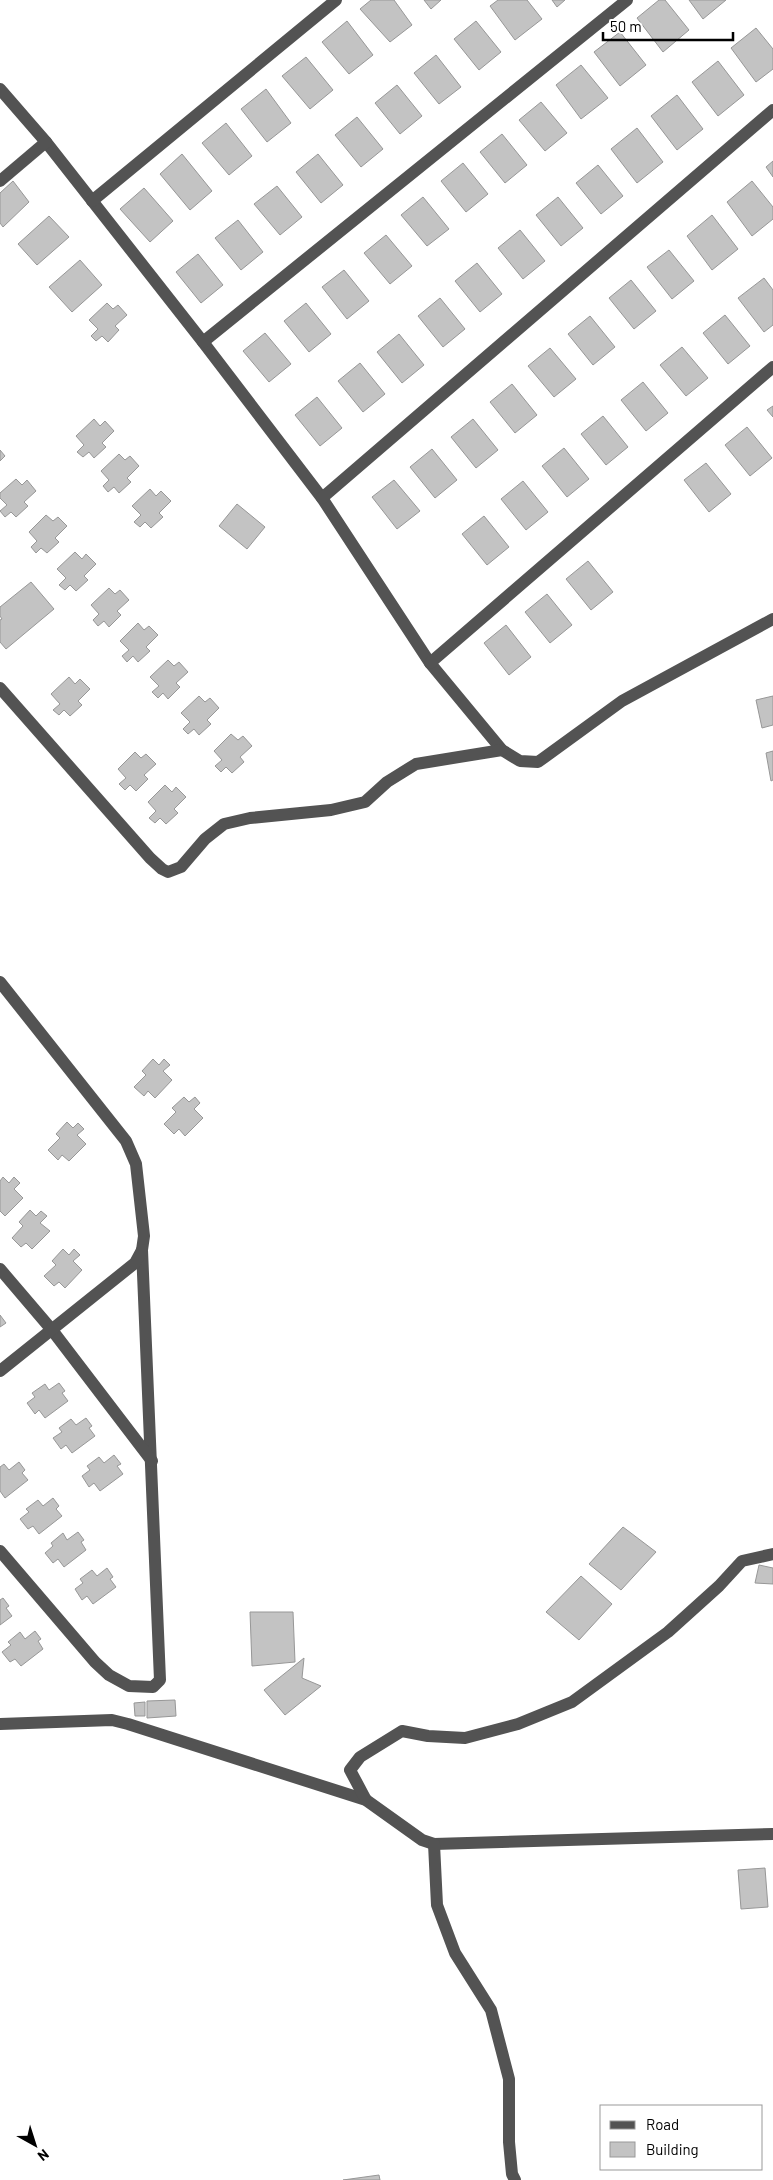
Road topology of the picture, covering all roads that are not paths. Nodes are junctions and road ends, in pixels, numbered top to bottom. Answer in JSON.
{"nodes":[{"id":1,"x":336,"y":0,"type":"edge"},
{"id":2,"x":626,"y":0,"type":"edge"},
{"id":3,"x":0,"y":89,"type":"edge"},
{"id":4,"x":773,"y":110,"type":"edge"},
{"id":5,"x":46,"y":142,"type":"junction"},
{"id":6,"x":0,"y":181,"type":"edge"},
{"id":7,"x":92,"y":201,"type":"junction"},
{"id":8,"x":203,"y":342,"type":"junction"},
{"id":9,"x":773,"y":368,"type":"edge"},
{"id":10,"x":322,"y":498,"type":"junction"},
{"id":11,"x":773,"y":619,"type":"edge"},
{"id":12,"x":430,"y":663,"type":"junction"},
{"id":13,"x":0,"y":688,"type":"edge"},
{"id":14,"x":502,"y":750,"type":"junction"},
{"id":15,"x":0,"y":982,"type":"edge"},
{"id":16,"x":142,"y":1250,"type":"junction"},
{"id":17,"x":0,"y":1269,"type":"edge"},
{"id":18,"x":52,"y":1330,"type":"junction"},
{"id":19,"x":0,"y":1371,"type":"edge"},
{"id":20,"x":152,"y":1461,"type":"junction"},
{"id":21,"x":0,"y":1551,"type":"edge"},
{"id":22,"x":773,"y":1554,"type":"edge"},
{"id":23,"x":0,"y":1724,"type":"edge"},
{"id":24,"x":366,"y":1800,"type":"junction"},
{"id":25,"x":773,"y":1834,"type":"edge"},
{"id":26,"x":434,"y":1844,"type":"junction"},
{"id":27,"x":515,"y":2180,"type":"edge"}],
"edges":[{"from":1,"to":7,"type":"street"},
{"from":2,"to":8,"type":"street"},
{"from":3,"to":5,"type":"street"},
{"from":4,"to":10,"type":"street"},
{"from":5,"to":6,"type":"street"},
{"from":5,"to":7,"type":"street"},
{"from":7,"to":8,"type":"street"},
{"from":8,"to":10,"type":"street"},
{"from":9,"to":12,"type":"street"},
{"from":10,"to":12,"type":"street"},
{"from":11,"to":14,"type":"street"},
{"from":12,"to":14,"type":"street"},
{"from":13,"to":14,"type":"street"},
{"from":15,"to":16,"type":"street"},
{"from":16,"to":18,"type":"street"},
{"from":16,"to":20,"type":"street"},
{"from":17,"to":18,"type":"street"},
{"from":18,"to":19,"type":"street"},
{"from":18,"to":20,"type":"street"},
{"from":20,"to":21,"type":"street"},
{"from":22,"to":24,"type":"street"},
{"from":23,"to":24,"type":"street"},
{"from":24,"to":26,"type":"street"},
{"from":25,"to":26,"type":"street"},
{"from":26,"to":27,"type":"street"}]}
